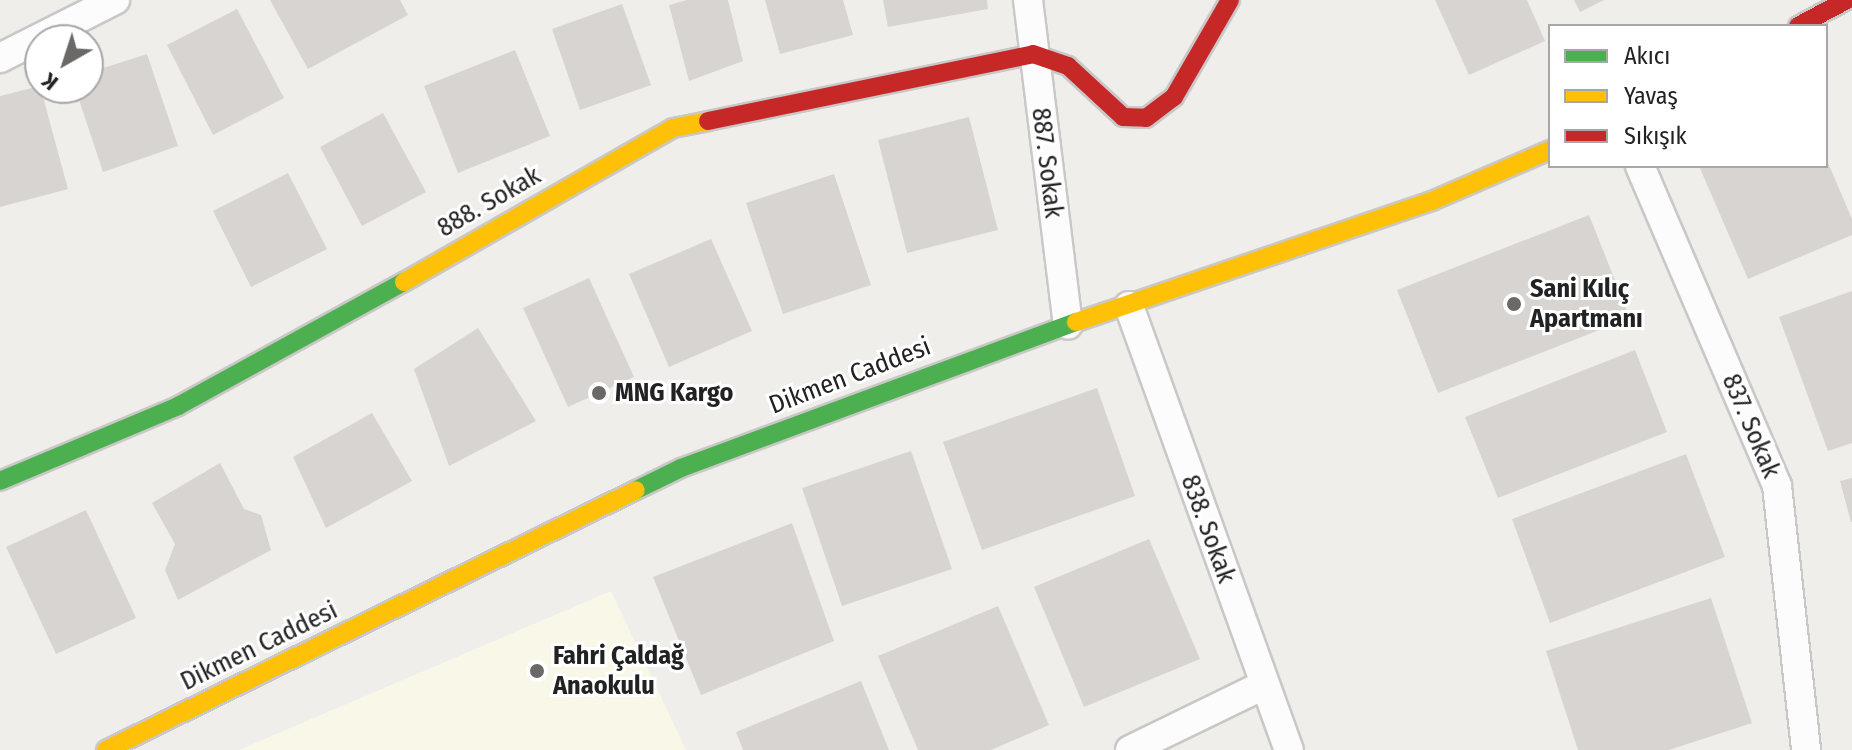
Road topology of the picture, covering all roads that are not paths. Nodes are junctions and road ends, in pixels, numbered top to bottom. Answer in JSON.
{"nodes":[{"id":1,"x":115,"y":0,"type":"edge"},
{"id":2,"x":1028,"y":0,"type":"edge"},
{"id":3,"x":1230,"y":0,"type":"edge"},
{"id":4,"x":1847,"y":0,"type":"edge"},
{"id":5,"x":1802,"y":24,"type":"edge"},
{"id":6,"x":1033,"y":54,"type":"junction"},
{"id":7,"x":0,"y":58,"type":"edge"},
{"id":8,"x":1548,"y":151,"type":"edge"},
{"id":9,"x":1641,"y":168,"type":"edge"},
{"id":10,"x":1129,"y":306,"type":"junction"},
{"id":11,"x":1068,"y":325,"type":"junction"},
{"id":12,"x":0,"y":481,"type":"edge"},
{"id":13,"x":1264,"y":685,"type":"junction"},
{"id":14,"x":121,"y":747,"type":"edge"},
{"id":15,"x":1130,"y":750,"type":"edge"},
{"id":16,"x":1289,"y":750,"type":"edge"},
{"id":17,"x":1806,"y":750,"type":"edge"}],
"edges":[{"from":1,"to":7,"type":"street"},
{"from":2,"to":6,"type":"street","name":"887. Sokak"},
{"from":3,"to":6,"type":"main road"},
{"from":4,"to":5,"type":"main road"},
{"from":6,"to":11,"type":"street","name":"887. Sokak"},
{"from":6,"to":12,"type":"main road","name":"888. Sokak"},
{"from":8,"to":10,"type":"main road","name":"Dikmen Caddesi"},
{"from":9,"to":17,"type":"street","name":"837. Sokak"},
{"from":10,"to":11,"type":"main road","name":"Dikmen Caddesi"},
{"from":10,"to":13,"type":"street","name":"838. Sokak"},
{"from":11,"to":14,"type":"main road","name":"Dikmen Caddesi"},
{"from":13,"to":15,"type":"street"},
{"from":13,"to":16,"type":"street","name":"838. Sokak"}]}
